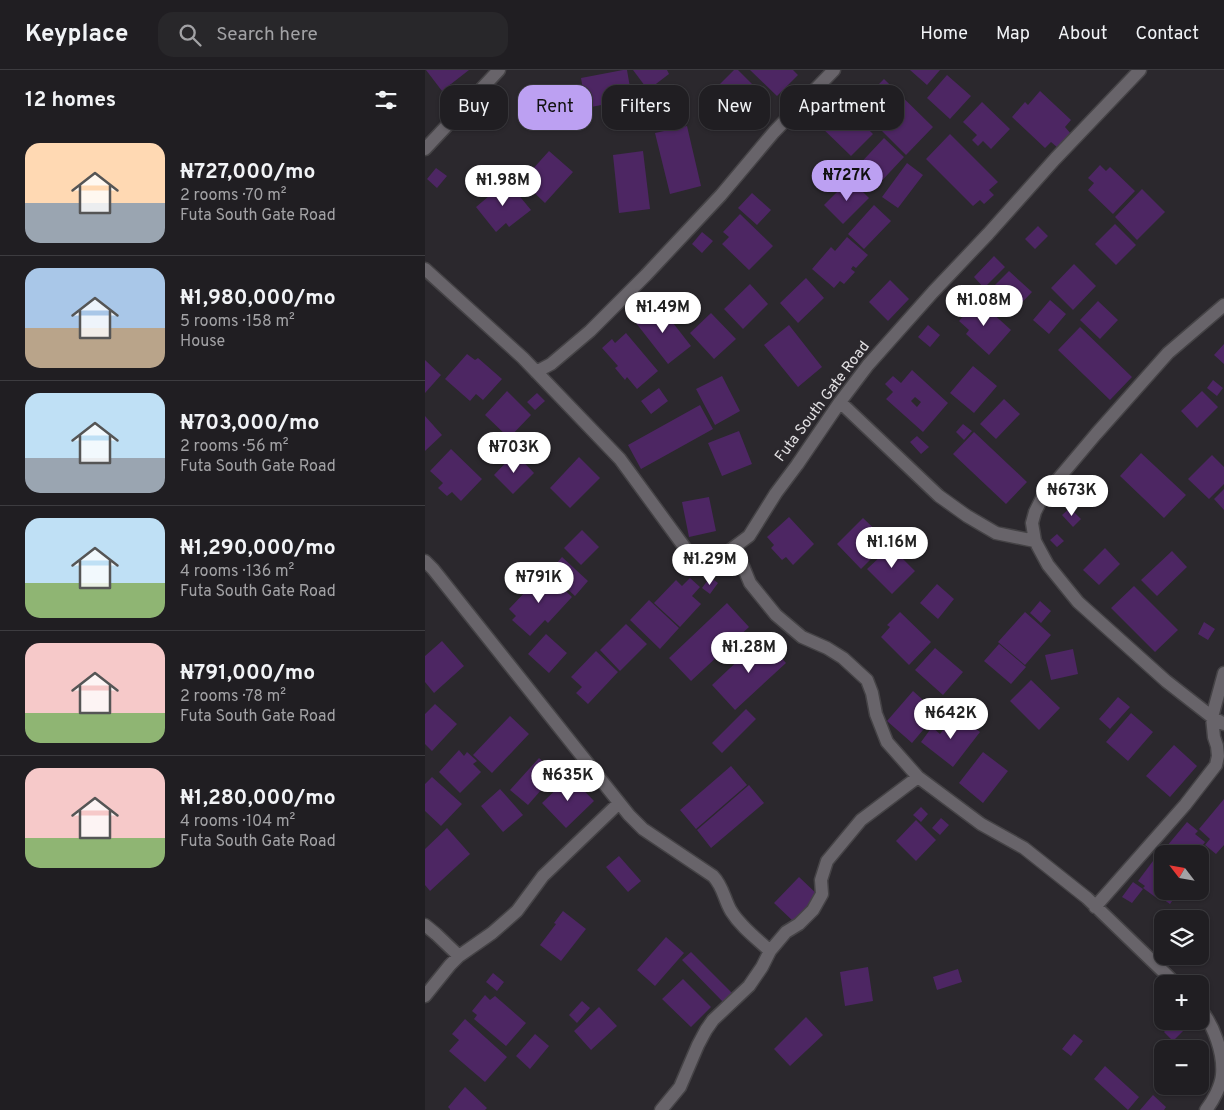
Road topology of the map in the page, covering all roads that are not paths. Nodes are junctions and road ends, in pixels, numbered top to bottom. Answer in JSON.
{"nodes":[{"id":1,"x":834,"y":70,"type":"edge"},
{"id":2,"x":1140,"y":70,"type":"edge"},
{"id":3,"x":497,"y":71,"type":"edge"},
{"id":4,"x":425,"y":149,"type":"edge"},
{"id":5,"x":425,"y":270,"type":"edge"},
{"id":6,"x":1224,"y":305,"type":"edge"},
{"id":7,"x":536,"y":372,"type":"junction"},
{"id":8,"x":840,"y":402,"type":"junction"},
{"id":9,"x":1035,"y":541,"type":"junction"},
{"id":10,"x":729,"y":551,"type":"junction"},
{"id":11,"x":425,"y":561,"type":"edge"},
{"id":12,"x":1224,"y":673,"type":"edge"},
{"id":13,"x":1212,"y":717,"type":"junction"},
{"id":14,"x":1224,"y":724,"type":"edge"},
{"id":15,"x":918,"y":777,"type":"junction"},
{"id":16,"x":619,"y":803,"type":"junction"},
{"id":17,"x":1095,"y":907,"type":"junction"},
{"id":18,"x":425,"y":925,"type":"edge"},
{"id":19,"x":770,"y":951,"type":"junction"},
{"id":20,"x":459,"y":956,"type":"junction"},
{"id":21,"x":1167,"y":975,"type":"edge"},
{"id":22,"x":425,"y":996,"type":"edge"},
{"id":23,"x":1209,"y":1022,"type":"edge"},
{"id":24,"x":661,"y":1110,"type":"edge"},
{"id":25,"x":1206,"y":1110,"type":"edge"}],
"edges":[{"from":1,"to":7,"type":"street"},
{"from":2,"to":8,"type":"street","name":"Futa South Gate Road"},
{"from":3,"to":4,"type":"street"},
{"from":5,"to":7,"type":"street","name":"Futa South Gate Road"},
{"from":6,"to":9,"type":"street"},
{"from":7,"to":10,"type":"street","name":"Futa South Gate Road"},
{"from":8,"to":9,"type":"street"},
{"from":8,"to":10,"type":"street","name":"Futa South Gate Road"},
{"from":9,"to":13,"type":"street"},
{"from":10,"to":15,"type":"street"},
{"from":11,"to":16,"type":"street"},
{"from":12,"to":13,"type":"street"},
{"from":13,"to":14,"type":"street"},
{"from":13,"to":17,"type":"street"},
{"from":15,"to":17,"type":"street"},
{"from":15,"to":19,"type":"street"},
{"from":16,"to":19,"type":"street"},
{"from":16,"to":20,"type":"street"},
{"from":17,"to":21,"type":"street"},
{"from":18,"to":20,"type":"street"},
{"from":19,"to":24,"type":"street"},
{"from":20,"to":22,"type":"street"},
{"from":23,"to":25,"type":"street"}]}
